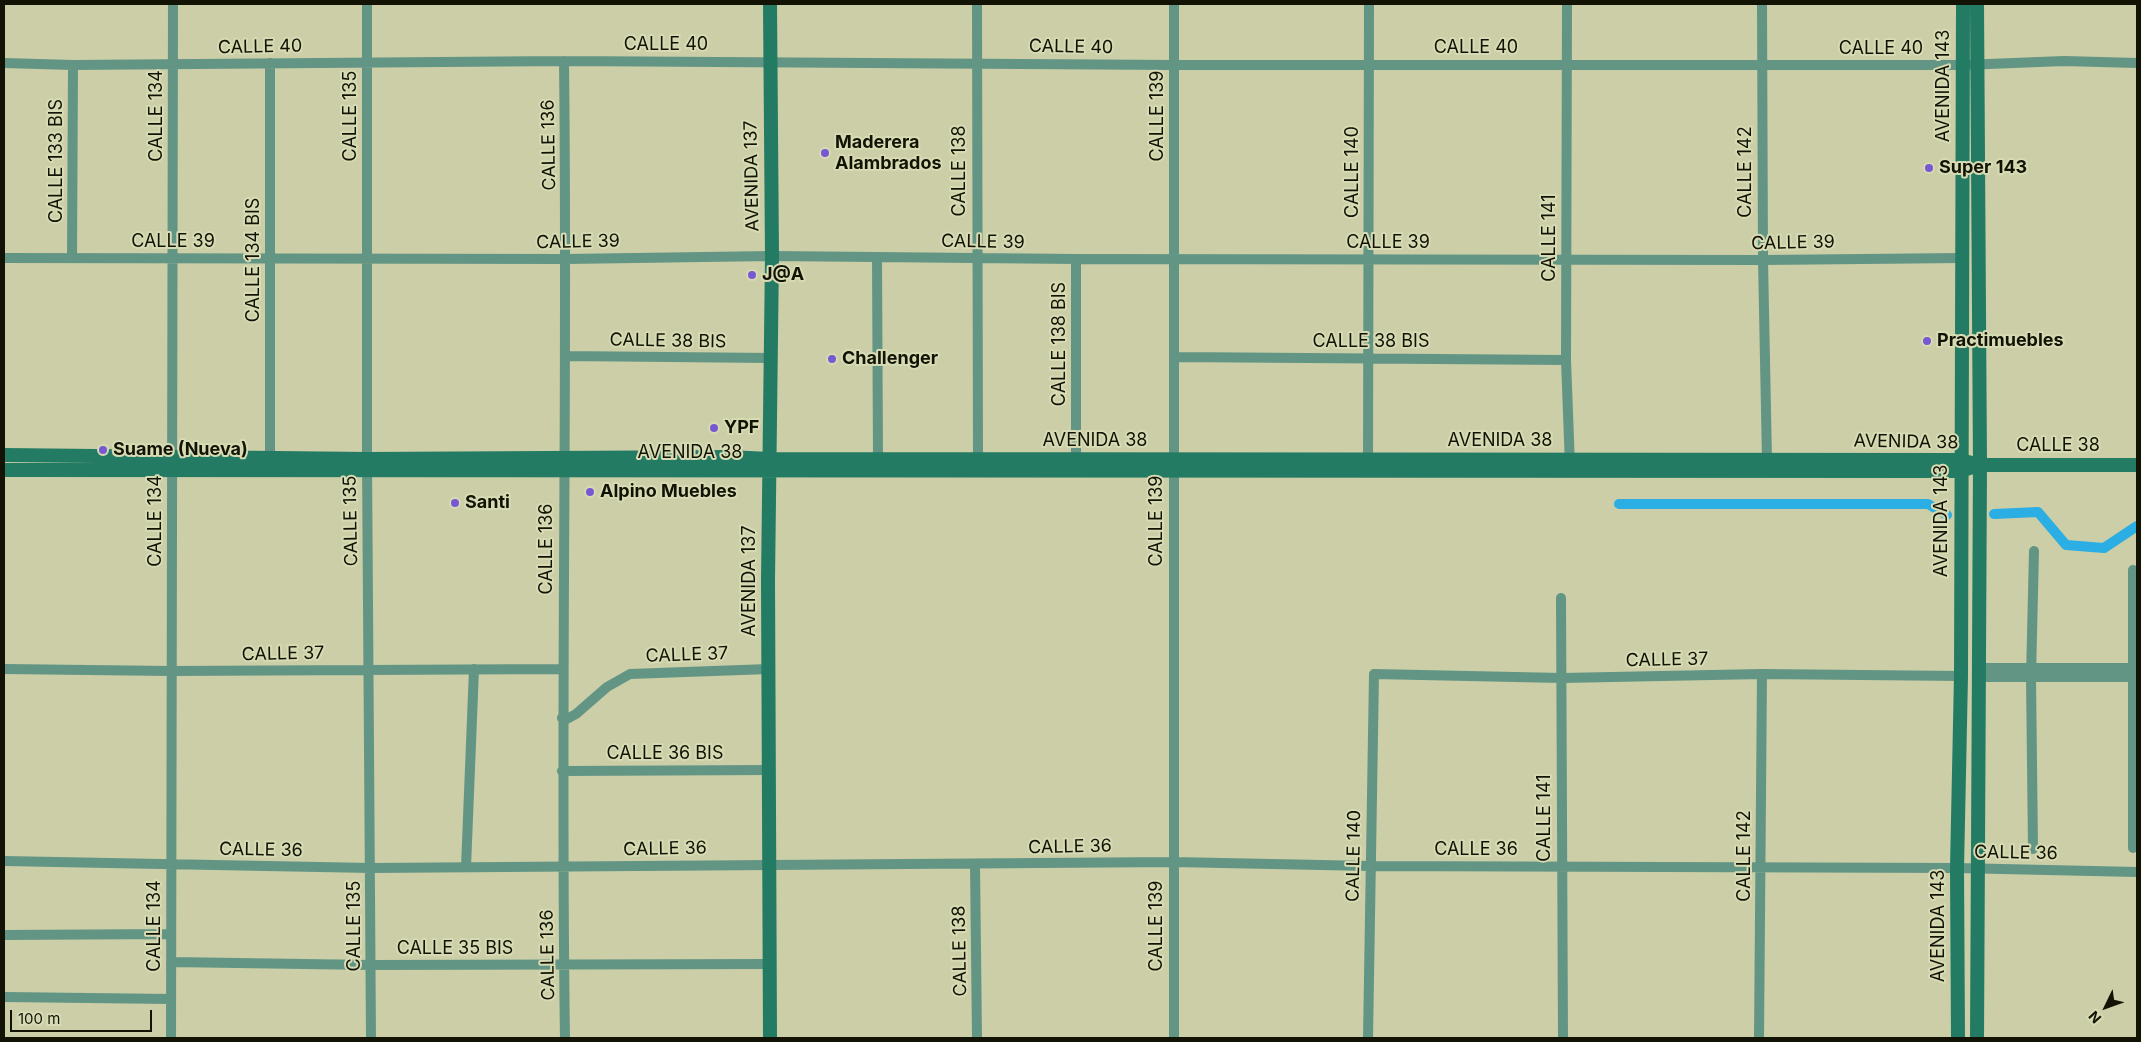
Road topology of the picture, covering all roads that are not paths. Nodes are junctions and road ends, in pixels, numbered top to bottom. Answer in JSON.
{"nodes":[{"id":1,"x":174,"y":4,"type":"edge"},
{"id":2,"x":367,"y":4,"type":"edge"},
{"id":3,"x":770,"y":4,"type":"edge"},
{"id":4,"x":977,"y":4,"type":"edge"},
{"id":5,"x":1174,"y":4,"type":"edge"},
{"id":6,"x":1369,"y":4,"type":"edge"},
{"id":7,"x":1567,"y":4,"type":"edge"},
{"id":8,"x":1762,"y":4,"type":"edge"},
{"id":9,"x":1963,"y":4,"type":"edge"},
{"id":10,"x":1977,"y":4,"type":"edge"},
{"id":11,"x":564,"y":60,"type":"junction"},
{"id":12,"x":270,"y":62,"type":"junction"},
{"id":13,"x":368,"y":62,"type":"junction"},
{"id":14,"x":770,"y":62,"type":"junction"},
{"id":15,"x":977,"y":62,"type":"junction"},
{"id":16,"x":4,"y":63,"type":"edge"},
{"id":17,"x":2137,"y":63,"type":"edge"},
{"id":18,"x":174,"y":64,"type":"junction"},
{"id":19,"x":1174,"y":64,"type":"junction"},
{"id":20,"x":1369,"y":64,"type":"junction"},
{"id":21,"x":73,"y":65,"type":"junction"},
{"id":22,"x":1566,"y":65,"type":"junction"},
{"id":23,"x":1763,"y":65,"type":"junction"},
{"id":24,"x":1970,"y":65,"type":"junction"},
{"id":25,"x":772,"y":256,"type":"junction"},
{"id":26,"x":976,"y":257,"type":"junction"},
{"id":27,"x":4,"y":258,"type":"edge"},
{"id":28,"x":72,"y":258,"type":"junction"},
{"id":29,"x":271,"y":258,"type":"junction"},
{"id":30,"x":877,"y":258,"type":"junction"},
{"id":31,"x":1175,"y":258,"type":"junction"},
{"id":32,"x":1962,"y":258,"type":"junction"},
{"id":33,"x":173,"y":259,"type":"junction"},
{"id":34,"x":368,"y":259,"type":"junction"},
{"id":35,"x":566,"y":259,"type":"junction"},
{"id":36,"x":1076,"y":259,"type":"junction"},
{"id":37,"x":1369,"y":259,"type":"junction"},
{"id":38,"x":1566,"y":259,"type":"junction"},
{"id":39,"x":1762,"y":260,"type":"junction"},
{"id":40,"x":565,"y":356,"type":"junction"},
{"id":41,"x":771,"y":358,"type":"junction"},
{"id":42,"x":1175,"y":358,"type":"junction"},
{"id":43,"x":1369,"y":358,"type":"junction"},
{"id":44,"x":1566,"y":360,"type":"junction"},
{"id":45,"x":4,"y":455,"type":"edge"},
{"id":46,"x":270,"y":457,"type":"junction"},
{"id":47,"x":564,"y":458,"type":"junction"},
{"id":48,"x":878,"y":459,"type":"junction"},
{"id":49,"x":978,"y":459,"type":"junction"},
{"id":50,"x":1076,"y":459,"type":"junction"},
{"id":51,"x":1368,"y":460,"type":"junction"},
{"id":52,"x":1767,"y":460,"type":"junction"},
{"id":53,"x":172,"y":463,"type":"junction"},
{"id":54,"x":1980,"y":464,"type":"junction"},
{"id":55,"x":367,"y":465,"type":"junction"},
{"id":56,"x":769,"y":465,"type":"junction"},
{"id":57,"x":2137,"y":465,"type":"edge"},
{"id":58,"x":1173,"y":466,"type":"junction"},
{"id":59,"x":1570,"y":466,"type":"junction"},
{"id":60,"x":1960,"y":466,"type":"junction"},
{"id":61,"x":4,"y":470,"type":"edge"},
{"id":62,"x":564,"y":472,"type":"junction"},
{"id":63,"x":2034,"y":551,"type":"dead end"},
{"id":64,"x":2133,"y":570,"type":"dead end"},
{"id":65,"x":1562,"y":598,"type":"dead end"},
{"id":66,"x":369,"y":668,"type":"junction"},
{"id":67,"x":562,"y":668,"type":"junction"},
{"id":68,"x":4,"y":669,"type":"edge"},
{"id":69,"x":474,"y":669,"type":"junction"},
{"id":70,"x":769,"y":669,"type":"junction"},
{"id":71,"x":171,"y":671,"type":"junction"},
{"id":72,"x":1978,"y":672,"type":"junction"},
{"id":73,"x":2031,"y":672,"type":"junction"},
{"id":74,"x":2135,"y":672,"type":"edge"},
{"id":75,"x":1374,"y":674,"type":"joint"},
{"id":76,"x":1762,"y":674,"type":"junction"},
{"id":77,"x":1961,"y":676,"type":"junction"},
{"id":78,"x":1562,"y":678,"type":"junction"},
{"id":79,"x":562,"y":718,"type":"junction"},
{"id":80,"x":769,"y":770,"type":"junction"},
{"id":81,"x":562,"y":771,"type":"junction"},
{"id":82,"x":2133,"y":848,"type":"dead end"},
{"id":83,"x":2033,"y":849,"type":"dead end"},
{"id":84,"x":4,"y":862,"type":"edge"},
{"id":85,"x":1173,"y":862,"type":"junction"},
{"id":86,"x":768,"y":864,"type":"junction"},
{"id":87,"x":975,"y":864,"type":"junction"},
{"id":88,"x":171,"y":866,"type":"junction"},
{"id":89,"x":1370,"y":866,"type":"junction"},
{"id":90,"x":466,"y":867,"type":"junction"},
{"id":91,"x":562,"y":867,"type":"junction"},
{"id":92,"x":1561,"y":867,"type":"junction"},
{"id":93,"x":371,"y":868,"type":"junction"},
{"id":94,"x":1957,"y":868,"type":"junction"},
{"id":95,"x":1761,"y":869,"type":"junction"},
{"id":96,"x":1976,"y":869,"type":"junction"},
{"id":97,"x":2137,"y":872,"type":"edge"},
{"id":98,"x":171,"y":934,"type":"junction"},
{"id":99,"x":4,"y":935,"type":"edge"},
{"id":100,"x":171,"y":962,"type":"junction"},
{"id":101,"x":769,"y":964,"type":"junction"},
{"id":102,"x":371,"y":965,"type":"junction"},
{"id":103,"x":564,"y":965,"type":"junction"},
{"id":104,"x":4,"y":997,"type":"edge"},
{"id":105,"x":171,"y":999,"type":"junction"},
{"id":106,"x":171,"y":1038,"type":"edge"},
{"id":107,"x":371,"y":1038,"type":"edge"},
{"id":108,"x":565,"y":1038,"type":"edge"},
{"id":109,"x":770,"y":1038,"type":"edge"},
{"id":110,"x":977,"y":1038,"type":"edge"},
{"id":111,"x":1174,"y":1038,"type":"edge"},
{"id":112,"x":1368,"y":1038,"type":"edge"},
{"id":113,"x":1562,"y":1038,"type":"edge"},
{"id":114,"x":1759,"y":1038,"type":"edge"},
{"id":115,"x":1958,"y":1038,"type":"edge"},
{"id":116,"x":1977,"y":1038,"type":"edge"}],
"edges":[{"from":1,"to":18,"type":"street","name":"CALLE 134"},
{"from":2,"to":13,"type":"street","name":"CALLE 135"},
{"from":3,"to":14,"type":"main road","name":"AVENIDA 137"},
{"from":4,"to":15,"type":"street","name":"CALLE 138"},
{"from":5,"to":19,"type":"street","name":"CALLE 139"},
{"from":6,"to":20,"type":"street","name":"CALLE 140"},
{"from":7,"to":22,"type":"street","name":"CALLE 141"},
{"from":8,"to":23,"type":"street","name":"CALLE 142"},
{"from":9,"to":24,"type":"main road","name":"AVENIDA 143"},
{"from":10,"to":24,"type":"main road","name":"AVENIDA 143"},
{"from":11,"to":13,"type":"street","name":"CALLE 40"},
{"from":11,"to":14,"type":"street","name":"CALLE 40"},
{"from":11,"to":35,"type":"street","name":"CALLE 136"},
{"from":12,"to":13,"type":"street","name":"CALLE 40"},
{"from":12,"to":18,"type":"street","name":"CALLE 40"},
{"from":12,"to":29,"type":"street","name":"CALLE 134 BIS"},
{"from":13,"to":34,"type":"street","name":"CALLE 135"},
{"from":14,"to":15,"type":"street","name":"CALLE 40"},
{"from":14,"to":25,"type":"main road","name":"AVENIDA 137"},
{"from":15,"to":19,"type":"street","name":"CALLE 40"},
{"from":15,"to":26,"type":"street","name":"CALLE 138"},
{"from":16,"to":21,"type":"street","name":"CALLE 40"},
{"from":17,"to":24,"type":"street","name":"CALLE 40"},
{"from":18,"to":21,"type":"street","name":"CALLE 40"},
{"from":18,"to":33,"type":"street","name":"CALLE 134"},
{"from":19,"to":20,"type":"street","name":"CALLE 40"},
{"from":19,"to":31,"type":"street","name":"CALLE 139"},
{"from":20,"to":22,"type":"street","name":"CALLE 40"},
{"from":20,"to":37,"type":"street","name":"CALLE 140"},
{"from":21,"to":28,"type":"street","name":"CALLE 133 BIS"},
{"from":22,"to":23,"type":"street","name":"CALLE 40"},
{"from":22,"to":38,"type":"street","name":"CALLE 141"},
{"from":23,"to":24,"type":"street","name":"CALLE 40"},
{"from":23,"to":39,"type":"street","name":"CALLE 142"},
{"from":24,"to":32,"type":"main road","name":"AVENIDA 143"},
{"from":24,"to":54,"type":"main road","name":"AVENIDA 143"},
{"from":25,"to":30,"type":"street","name":"CALLE 39"},
{"from":25,"to":35,"type":"street","name":"CALLE 39"},
{"from":25,"to":41,"type":"main road","name":"AVENIDA 137"},
{"from":26,"to":30,"type":"street","name":"CALLE 39"},
{"from":26,"to":36,"type":"street","name":"CALLE 39"},
{"from":26,"to":49,"type":"street","name":"CALLE 138"},
{"from":27,"to":28,"type":"street","name":"CALLE 39"},
{"from":28,"to":33,"type":"street","name":"CALLE 39"},
{"from":29,"to":33,"type":"street","name":"CALLE 39"},
{"from":29,"to":34,"type":"street","name":"CALLE 39"},
{"from":29,"to":46,"type":"street","name":"CALLE 134 BIS"},
{"from":30,"to":48,"type":"street"},
{"from":31,"to":36,"type":"street","name":"CALLE 39"},
{"from":31,"to":37,"type":"street","name":"CALLE 39"},
{"from":31,"to":42,"type":"street","name":"CALLE 139"},
{"from":32,"to":39,"type":"street","name":"CALLE 39"},
{"from":32,"to":60,"type":"main road","name":"AVENIDA 143"},
{"from":33,"to":53,"type":"street","name":"CALLE 134"},
{"from":34,"to":35,"type":"street","name":"CALLE 39"},
{"from":34,"to":55,"type":"street","name":"CALLE 135"},
{"from":35,"to":40,"type":"street","name":"CALLE 136"},
{"from":36,"to":50,"type":"street","name":"CALLE 138 BIS"},
{"from":37,"to":38,"type":"street","name":"CALLE 39"},
{"from":37,"to":43,"type":"street","name":"CALLE 140"},
{"from":38,"to":39,"type":"street","name":"CALLE 39"},
{"from":38,"to":44,"type":"street","name":"CALLE 141"},
{"from":39,"to":52,"type":"street","name":"CALLE 142"},
{"from":40,"to":41,"type":"street","name":"CALLE 38 BIS"},
{"from":40,"to":47,"type":"street","name":"CALLE 136"},
{"from":41,"to":56,"type":"main road","name":"AVENIDA 137"},
{"from":42,"to":43,"type":"street","name":"CALLE 38 BIS"},
{"from":42,"to":58,"type":"street","name":"CALLE 139"},
{"from":43,"to":44,"type":"street","name":"CALLE 38 BIS"},
{"from":43,"to":51,"type":"street","name":"CALLE 140"},
{"from":44,"to":59,"type":"street","name":"CALLE 141"},
{"from":45,"to":53,"type":"main road","name":"AVENIDA 38"},
{"from":46,"to":53,"type":"main road","name":"AVENIDA 38"},
{"from":46,"to":55,"type":"main road","name":"AVENIDA 38"},
{"from":47,"to":55,"type":"main road","name":"AVENIDA 38"},
{"from":47,"to":56,"type":"main road","name":"AVENIDA 38"},
{"from":47,"to":62,"type":"street","name":"CALLE 136"},
{"from":48,"to":49,"type":"main road","name":"AVENIDA 38"},
{"from":48,"to":56,"type":"main road","name":"AVENIDA 38"},
{"from":49,"to":50,"type":"main road","name":"AVENIDA 38"},
{"from":50,"to":58,"type":"main road","name":"AVENIDA 38"},
{"from":51,"to":58,"type":"main road","name":"AVENIDA 38"},
{"from":51,"to":59,"type":"main road","name":"AVENIDA 38"},
{"from":52,"to":59,"type":"main road","name":"AVENIDA 38"},
{"from":52,"to":60,"type":"main road","name":"AVENIDA 38"},
{"from":53,"to":55,"type":"main road","name":"AVENIDA 38"},
{"from":53,"to":61,"type":"main road","name":"AVENIDA 38"},
{"from":53,"to":71,"type":"street","name":"CALLE 134"},
{"from":54,"to":57,"type":"main road","name":"CALLE 38"},
{"from":54,"to":60,"type":"main road","name":"AVENIDA 38"},
{"from":54,"to":72,"type":"main road","name":"AVENIDA 143"},
{"from":55,"to":62,"type":"main road","name":"AVENIDA 38"},
{"from":55,"to":66,"type":"street","name":"CALLE 135"},
{"from":56,"to":58,"type":"main road","name":"AVENIDA 38"},
{"from":56,"to":62,"type":"main road","name":"AVENIDA 38"},
{"from":56,"to":70,"type":"main road","name":"AVENIDA 137"},
{"from":58,"to":59,"type":"main road","name":"AVENIDA 38"},
{"from":58,"to":85,"type":"street","name":"CALLE 139"},
{"from":59,"to":60,"type":"main road","name":"AVENIDA 38"},
{"from":60,"to":77,"type":"main road","name":"AVENIDA 143"},
{"from":62,"to":67,"type":"street","name":"CALLE 136"},
{"from":63,"to":73,"type":"street"},
{"from":64,"to":74,"type":"street"},
{"from":65,"to":78,"type":"street","name":"CALLE 141"},
{"from":66,"to":69,"type":"street","name":"CALLE 37"},
{"from":66,"to":71,"type":"street","name":"CALLE 37"},
{"from":66,"to":93,"type":"street","name":"CALLE 135"},
{"from":67,"to":69,"type":"street","name":"CALLE 37"},
{"from":67,"to":79,"type":"street","name":"CALLE 136"},
{"from":68,"to":71,"type":"street","name":"CALLE 37"},
{"from":69,"to":90,"type":"street"},
{"from":70,"to":79,"type":"street","name":"CALLE 37"},
{"from":70,"to":80,"type":"main road","name":"AVENIDA 137"},
{"from":71,"to":88,"type":"street","name":"CALLE 134"},
{"from":72,"to":73,"type":"street"},
{"from":72,"to":96,"type":"main road","name":"AVENIDA 143"},
{"from":73,"to":74,"type":"street"},
{"from":73,"to":83,"type":"street"},
{"from":74,"to":82,"type":"street"},
{"from":75,"to":78,"type":"street","name":"CALLE 37"},
{"from":75,"to":89,"type":"street","name":"CALLE 140"},
{"from":76,"to":77,"type":"street","name":"CALLE 37"},
{"from":76,"to":78,"type":"street","name":"CALLE 37"},
{"from":76,"to":95,"type":"street","name":"CALLE 142"},
{"from":77,"to":94,"type":"main road","name":"AVENIDA 143"},
{"from":78,"to":92,"type":"street","name":"CALLE 141"},
{"from":79,"to":81,"type":"street","name":"CALLE 136"},
{"from":80,"to":81,"type":"street","name":"CALLE 36 BIS"},
{"from":80,"to":86,"type":"main road","name":"AVENIDA 137"},
{"from":81,"to":91,"type":"street","name":"CALLE 136"},
{"from":84,"to":88,"type":"street","name":"CALLE 36"},
{"from":85,"to":87,"type":"street","name":"CALLE 36"},
{"from":85,"to":89,"type":"street","name":"CALLE 36"},
{"from":85,"to":111,"type":"street","name":"CALLE 139"},
{"from":86,"to":87,"type":"street","name":"CALLE 36"},
{"from":86,"to":91,"type":"street","name":"CALLE 36"},
{"from":86,"to":101,"type":"main road","name":"AVENIDA 137"},
{"from":87,"to":110,"type":"street","name":"CALLE 138"},
{"from":88,"to":93,"type":"street","name":"CALLE 36"},
{"from":88,"to":98,"type":"street","name":"CALLE 134"},
{"from":89,"to":92,"type":"street","name":"CALLE 36"},
{"from":89,"to":112,"type":"street","name":"CALLE 140"},
{"from":90,"to":91,"type":"street","name":"CALLE 36"},
{"from":90,"to":93,"type":"street","name":"CALLE 36"},
{"from":91,"to":103,"type":"street","name":"CALLE 136"},
{"from":92,"to":95,"type":"street","name":"CALLE 36"},
{"from":92,"to":113,"type":"street","name":"CALLE 141"},
{"from":93,"to":102,"type":"street","name":"CALLE 135"},
{"from":94,"to":95,"type":"street","name":"CALLE 36"},
{"from":94,"to":96,"type":"street","name":"CALLE 36"},
{"from":94,"to":115,"type":"main road","name":"AVENIDA 143"},
{"from":95,"to":114,"type":"street","name":"CALLE 142"},
{"from":96,"to":97,"type":"street","name":"CALLE 36"},
{"from":96,"to":116,"type":"main road","name":"AVENIDA 143"},
{"from":98,"to":99,"type":"street"},
{"from":98,"to":100,"type":"street","name":"CALLE 134"},
{"from":100,"to":102,"type":"street","name":"CALLE 35 BIS"},
{"from":100,"to":105,"type":"street","name":"CALLE 134"},
{"from":101,"to":103,"type":"street","name":"CALLE 35 BIS"},
{"from":101,"to":109,"type":"main road","name":"AVENIDA 137"},
{"from":102,"to":103,"type":"street","name":"CALLE 35 BIS"},
{"from":102,"to":107,"type":"street","name":"CALLE 135"},
{"from":103,"to":108,"type":"street","name":"CALLE 136"},
{"from":104,"to":105,"type":"street"},
{"from":105,"to":106,"type":"street","name":"CALLE 134"}]}
